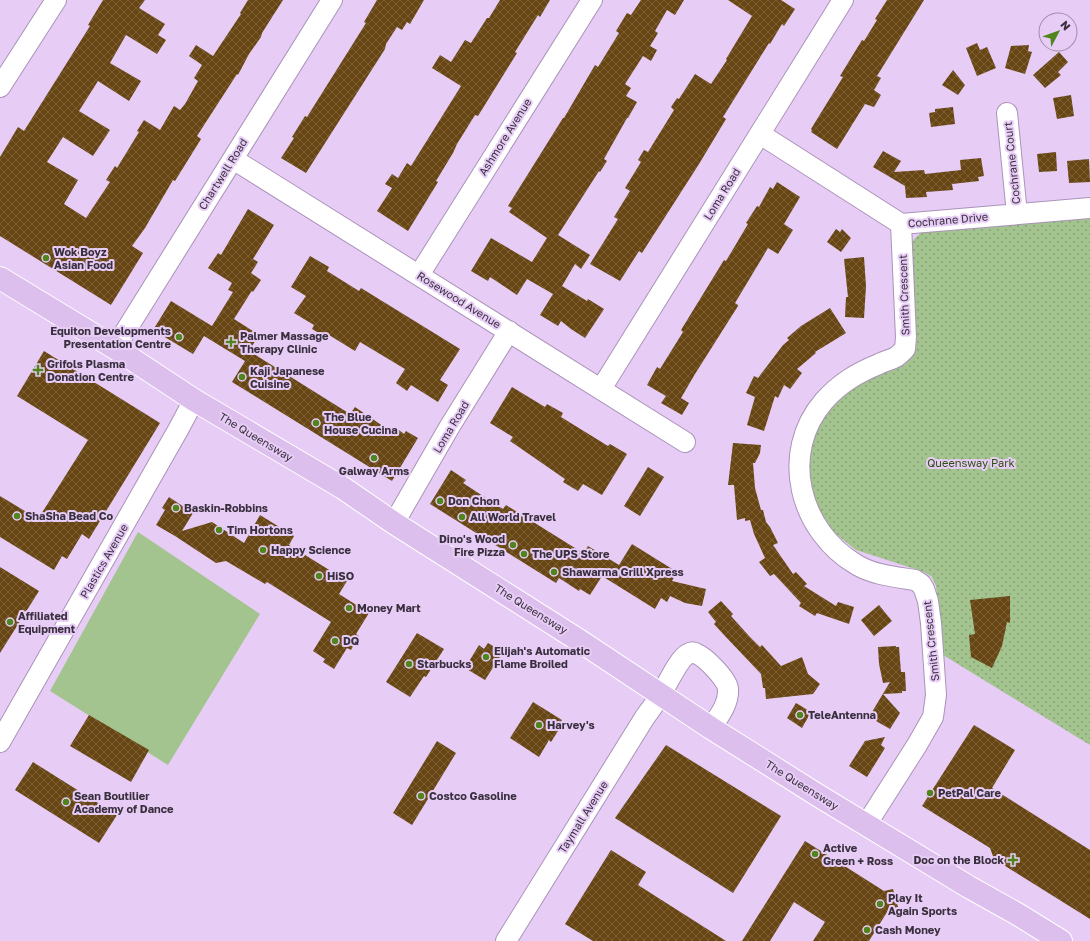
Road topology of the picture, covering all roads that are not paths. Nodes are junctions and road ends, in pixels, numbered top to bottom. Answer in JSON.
{"nodes":[{"id":1,"x":56,"y":0,"type":"edge"},
{"id":2,"x":332,"y":0,"type":"edge"},
{"id":3,"x":592,"y":0,"type":"edge"},
{"id":4,"x":843,"y":0,"type":"edge"},
{"id":5,"x":0,"y":87,"type":"edge"},
{"id":6,"x":1007,"y":113,"type":"dead end"},
{"id":7,"x":760,"y":134,"type":"junction"},
{"id":8,"x":233,"y":159,"type":"junction"},
{"id":9,"x":1090,"y":208,"type":"edge"},
{"id":10,"x":1017,"y":214,"type":"junction"},
{"id":11,"x":901,"y":224,"type":"junction"},
{"id":12,"x":419,"y":275,"type":"junction"},
{"id":13,"x":0,"y":278,"type":"edge"},
{"id":14,"x":509,"y":331,"type":"junction"},
{"id":15,"x":115,"y":348,"type":"junction"},
{"id":16,"x":601,"y":389,"type":"junction"},
{"id":17,"x":194,"y":400,"type":"junction"},
{"id":18,"x":685,"y":442,"type":"dead end"},
{"id":19,"x":394,"y":523,"type":"junction"},
{"id":20,"x":661,"y":694,"type":"junction"},
{"id":21,"x":711,"y":728,"type":"junction"},
{"id":22,"x":0,"y":742,"type":"edge"},
{"id":23,"x":866,"y":825,"type":"junction"},
{"id":24,"x":506,"y":941,"type":"edge"},
{"id":25,"x":1061,"y":941,"type":"edge"}],
"edges":[{"from":1,"to":5,"type":"street"},
{"from":2,"to":8,"type":"street","name":"Chartwell Road"},
{"from":3,"to":12,"type":"street","name":"Ashmore Avenue"},
{"from":4,"to":7,"type":"street","name":"Loma Road"},
{"from":6,"to":10,"type":"street","name":"Cochrane Court"},
{"from":7,"to":11,"type":"street","name":"Cochrane Drive"},
{"from":7,"to":16,"type":"street","name":"Loma Road"},
{"from":8,"to":12,"type":"street","name":"Rosewood Avenue"},
{"from":8,"to":15,"type":"street","name":"Chartwell Road"},
{"from":9,"to":10,"type":"street","name":"Cochrane Drive"},
{"from":10,"to":11,"type":"street","name":"Cochrane Drive"},
{"from":11,"to":23,"type":"street","name":"Smith Crescent"},
{"from":12,"to":14,"type":"street","name":"Rosewood Avenue"},
{"from":13,"to":15,"type":"main road","name":"The Queensway"},
{"from":14,"to":16,"type":"street","name":"Rosewood Avenue"},
{"from":14,"to":19,"type":"street","name":"Loma Road"},
{"from":15,"to":17,"type":"main road","name":"The Queensway"},
{"from":16,"to":18,"type":"street","name":"Rosewood Avenue"},
{"from":17,"to":19,"type":"main road","name":"The Queensway"},
{"from":17,"to":22,"type":"street","name":"Plastics Avenue"},
{"from":19,"to":20,"type":"main road","name":"The Queensway"},
{"from":20,"to":21,"type":"main road","name":"The Queensway"},
{"from":20,"to":21,"type":"street","name":"Taymall Avenue"},
{"from":20,"to":24,"type":"street","name":"Taymall Avenue"},
{"from":21,"to":23,"type":"main road","name":"The Queensway"},
{"from":23,"to":25,"type":"main road","name":"The Queensway"}]}
